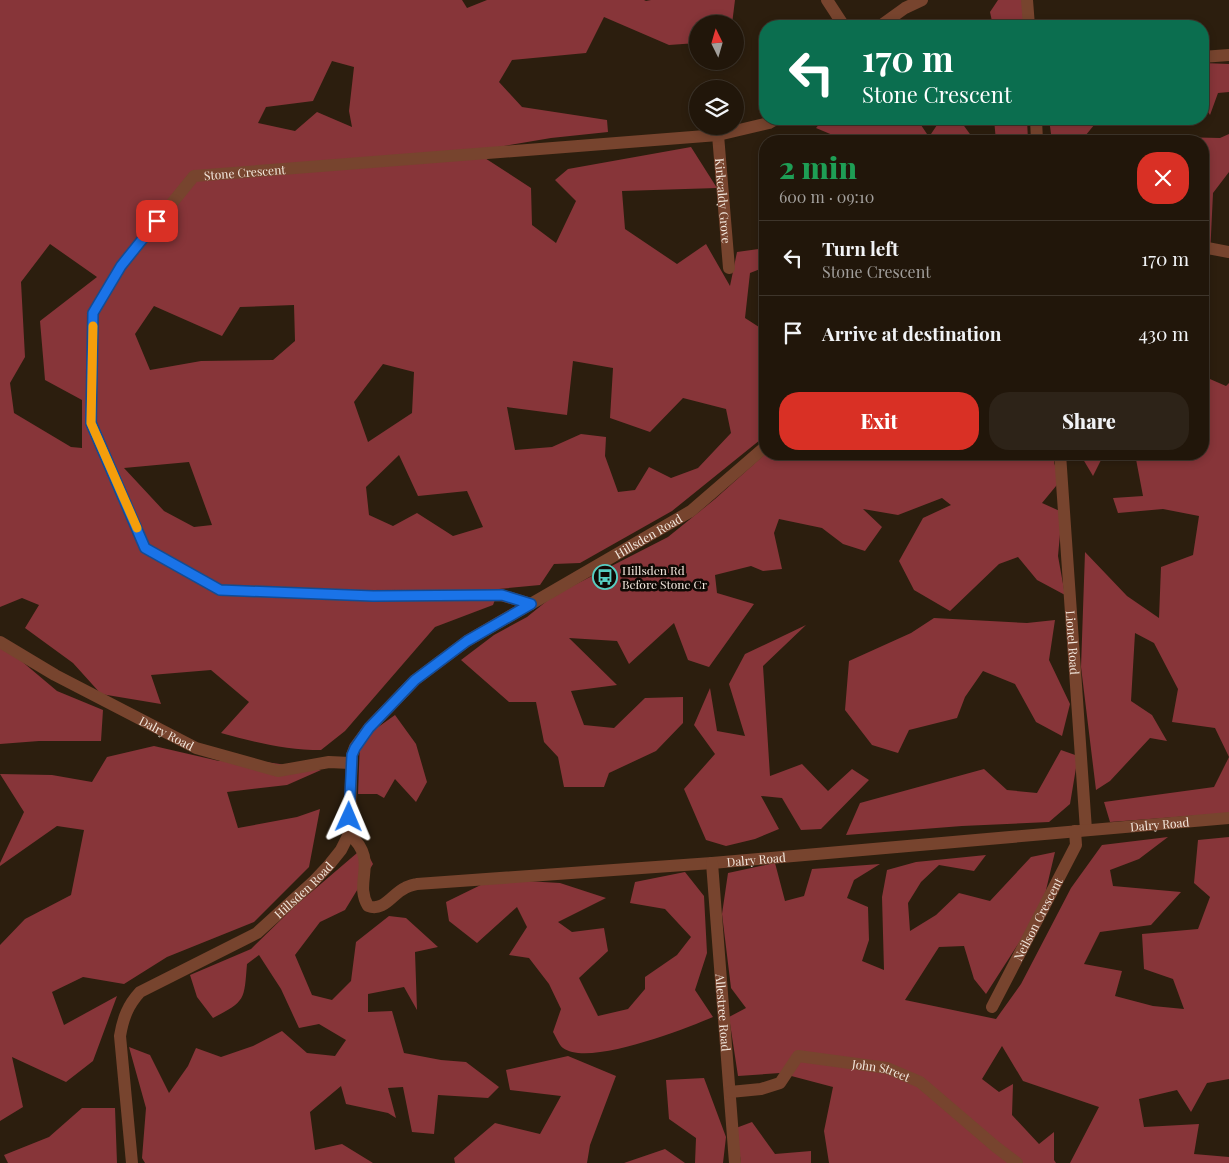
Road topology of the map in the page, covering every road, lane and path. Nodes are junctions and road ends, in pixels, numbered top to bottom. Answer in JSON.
{"nodes":[{"id":1,"x":828,"y":0,"type":"edge"},
{"id":2,"x":922,"y":0,"type":"edge"},
{"id":3,"x":1027,"y":0,"type":"edge"},
{"id":4,"x":840,"y":20,"type":"edge"},
{"id":5,"x":888,"y":20,"type":"edge"},
{"id":6,"x":1029,"y":20,"type":"edge"},
{"id":7,"x":1229,"y":55,"type":"edge"},
{"id":8,"x":1209,"y":56,"type":"edge"},
{"id":9,"x":761,"y":125,"type":"edge"},
{"id":10,"x":744,"y":129,"type":"edge"},
{"id":11,"x":718,"y":135,"type":"joint"},
{"id":12,"x":1209,"y":248,"type":"edge"},
{"id":13,"x":1229,"y":252,"type":"edge"},
{"id":14,"x":730,"y":268,"type":"dead end"},
{"id":15,"x":759,"y":453,"type":"edge"},
{"id":16,"x":1060,"y":460,"type":"edge"},
{"id":17,"x":531,"y":604,"type":"junction"},
{"id":18,"x":0,"y":642,"type":"edge"},
{"id":19,"x":350,"y":763,"type":"junction"},
{"id":20,"x":1229,"y":818,"type":"edge"},
{"id":21,"x":1080,"y":831,"type":"junction"},
{"id":22,"x":349,"y":834,"type":"junction"},
{"id":23,"x":712,"y":863,"type":"junction"},
{"id":24,"x":992,"y":1007,"type":"dead end"},
{"id":25,"x":730,"y":1092,"type":"junction"},
{"id":26,"x":132,"y":1163,"type":"edge"},
{"id":27,"x":735,"y":1163,"type":"edge"},
{"id":28,"x":1017,"y":1163,"type":"edge"}],
"edges":[{"from":1,"to":4,"type":"street"},
{"from":2,"to":5,"type":"street"},
{"from":3,"to":6,"type":"street"},
{"from":7,"to":8,"type":"street"},
{"from":9,"to":10,"type":"street","name":"Stone Crescent"},
{"from":11,"to":14,"type":"street","name":"Kirkcaldy Grove"},
{"from":11,"to":17,"type":"street","name":"Stone Crescent"},
{"from":12,"to":13,"type":"street"},
{"from":15,"to":17,"type":"street","name":"Hillsden Road"},
{"from":16,"to":21,"type":"street","name":"Lionel Road"},
{"from":17,"to":19,"type":"street","name":"Hillsden Road"},
{"from":18,"to":19,"type":"street","name":"Dalry Road"},
{"from":19,"to":22,"type":"street","name":"Hillsden Road"},
{"from":20,"to":21,"type":"street","name":"Dalry Road"},
{"from":21,"to":23,"type":"street","name":"Dalry Road"},
{"from":21,"to":24,"type":"street","name":"Neilson Crescent"},
{"from":22,"to":23,"type":"street","name":"Dalry Road"},
{"from":22,"to":26,"type":"street","name":"Hillsden Road"},
{"from":23,"to":25,"type":"street","name":"Allestree Road"},
{"from":25,"to":27,"type":"street","name":"Allestree Road"},
{"from":25,"to":28,"type":"street","name":"John Street"}]}
